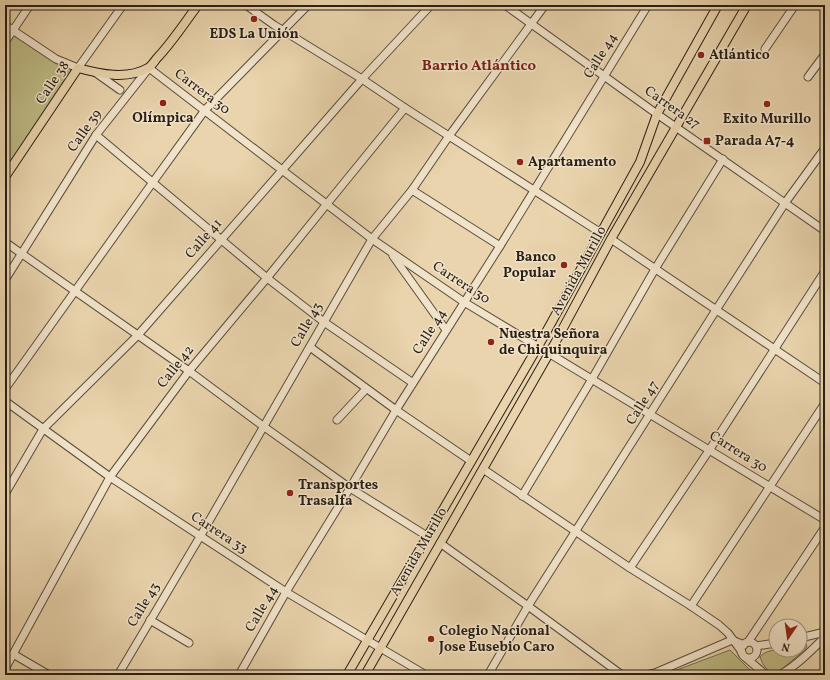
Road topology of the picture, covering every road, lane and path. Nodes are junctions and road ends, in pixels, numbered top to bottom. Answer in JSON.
{"nodes":[{"id":1,"x":30,"y":5,"type":"edge"},
{"id":2,"x":123,"y":5,"type":"edge"},
{"id":3,"x":198,"y":5,"type":"edge"},
{"id":4,"x":246,"y":5,"type":"edge"},
{"id":5,"x":308,"y":5,"type":"edge"},
{"id":6,"x":431,"y":5,"type":"edge"},
{"id":7,"x":504,"y":5,"type":"edge"},
{"id":8,"x":545,"y":5,"type":"edge"},
{"id":9,"x":648,"y":5,"type":"edge"},
{"id":10,"x":718,"y":5,"type":"edge"},
{"id":11,"x":747,"y":5,"type":"edge"},
{"id":12,"x":795,"y":5,"type":"edge"},
{"id":13,"x":822,"y":5,"type":"edge"},
{"id":14,"x":825,"y":6,"type":"edge"},
{"id":15,"x":531,"y":24,"type":"junction"},
{"id":16,"x":5,"y":25,"type":"edge"},
{"id":17,"x":13,"y":30,"type":"junction"},
{"id":18,"x":283,"y":30,"type":"junction"},
{"id":19,"x":5,"y":42,"type":"edge"},
{"id":20,"x":765,"y":49,"type":"dead end"},
{"id":21,"x":825,"y":54,"type":"edge"},
{"id":22,"x":78,"y":68,"type":"junction"},
{"id":23,"x":149,"y":68,"type":"junction"},
{"id":24,"x":96,"y":73,"type":"junction"},
{"id":25,"x":604,"y":76,"type":"junction"},
{"id":26,"x":808,"y":78,"type":"dead end"},
{"id":27,"x":362,"y":79,"type":"junction"},
{"id":28,"x":120,"y":90,"type":"dead end"},
{"id":29,"x":405,"y":108,"type":"junction"},
{"id":30,"x":205,"y":110,"type":"junction"},
{"id":31,"x":657,"y":114,"type":"junction"},
{"id":32,"x":676,"y":127,"type":"junction"},
{"id":33,"x":96,"y":135,"type":"junction"},
{"id":34,"x":449,"y":136,"type":"junction"},
{"id":35,"x":825,"y":148,"type":"edge"},
{"id":36,"x":722,"y":159,"type":"junction"},
{"id":37,"x":282,"y":170,"type":"junction"},
{"id":38,"x":5,"y":177,"type":"edge"},
{"id":39,"x":153,"y":182,"type":"junction"},
{"id":40,"x":412,"y":190,"type":"junction"},
{"id":41,"x":534,"y":190,"type":"junction"},
{"id":42,"x":785,"y":203,"type":"junction"},
{"id":43,"x":326,"y":205,"type":"junction"},
{"id":44,"x":825,"y":231,"type":"edge"},
{"id":45,"x":601,"y":233,"type":"junction"},
{"id":46,"x":372,"y":239,"type":"junction"},
{"id":47,"x":611,"y":239,"type":"junction"},
{"id":48,"x":220,"y":240,"type":"junction"},
{"id":49,"x":5,"y":242,"type":"edge"},
{"id":50,"x":500,"y":246,"type":"junction"},
{"id":51,"x":389,"y":251,"type":"junction"},
{"id":52,"x":22,"y":253,"type":"junction"},
{"id":53,"x":655,"y":269,"type":"junction"},
{"id":54,"x":825,"y":271,"type":"edge"},
{"id":55,"x":267,"y":278,"type":"junction"},
{"id":56,"x":5,"y":280,"type":"edge"},
{"id":57,"x":75,"y":291,"type":"junction"},
{"id":58,"x":464,"y":302,"type":"junction"},
{"id":59,"x":716,"y":310,"type":"junction"},
{"id":60,"x":324,"y":322,"type":"junction"},
{"id":61,"x":446,"y":330,"type":"junction"},
{"id":62,"x":138,"y":335,"type":"junction"},
{"id":63,"x":310,"y":347,"type":"junction"},
{"id":64,"x":538,"y":347,"type":"junction"},
{"id":65,"x":774,"y":349,"type":"junction"},
{"id":66,"x":549,"y":353,"type":"junction"},
{"id":67,"x":189,"y":371,"type":"junction"},
{"id":68,"x":592,"y":379,"type":"junction"},
{"id":69,"x":413,"y":383,"type":"junction"},
{"id":70,"x":825,"y":383,"type":"edge"},
{"id":71,"x":5,"y":389,"type":"edge"},
{"id":72,"x":366,"y":389,"type":"junction"},
{"id":73,"x":5,"y":401,"type":"edge"},
{"id":74,"x":825,"y":403,"type":"edge"},
{"id":75,"x":396,"y":410,"type":"junction"},
{"id":76,"x":651,"y":415,"type":"junction"},
{"id":77,"x":337,"y":420,"type":"dead end"},
{"id":78,"x":263,"y":426,"type":"junction"},
{"id":79,"x":43,"y":429,"type":"junction"},
{"id":80,"x":710,"y":449,"type":"junction"},
{"id":81,"x":471,"y":461,"type":"junction"},
{"id":82,"x":483,"y":469,"type":"junction"},
{"id":83,"x":110,"y":477,"type":"junction"},
{"id":84,"x":770,"y":486,"type":"junction"},
{"id":85,"x":350,"y":488,"type":"junction"},
{"id":86,"x":5,"y":494,"type":"edge"},
{"id":87,"x":522,"y":496,"type":"junction"},
{"id":88,"x":825,"y":520,"type":"edge"},
{"id":89,"x":825,"y":527,"type":"edge"},
{"id":90,"x":576,"y":532,"type":"junction"},
{"id":91,"x":200,"y":536,"type":"junction"},
{"id":92,"x":427,"y":536,"type":"junction"},
{"id":93,"x":440,"y":543,"type":"junction"},
{"id":94,"x":630,"y":568,"type":"junction"},
{"id":95,"x":286,"y":592,"type":"junction"},
{"id":96,"x":528,"y":606,"type":"junction"},
{"id":97,"x":691,"y":606,"type":"junction"},
{"id":98,"x":150,"y":620,"type":"junction"},
{"id":99,"x":825,"y":632,"type":"edge"},
{"id":100,"x":808,"y":637,"type":"edge"},
{"id":101,"x":825,"y":637,"type":"edge"},
{"id":102,"x":368,"y":640,"type":"junction"},
{"id":103,"x":808,"y":640,"type":"edge"},
{"id":104,"x":734,"y":642,"type":"junction"},
{"id":105,"x":189,"y":643,"type":"dead end"},
{"id":106,"x":768,"y":645,"type":"edge"},
{"id":107,"x":380,"y":647,"type":"junction"},
{"id":108,"x":750,"y":649,"type":"junction"},
{"id":109,"x":810,"y":652,"type":"junction"},
{"id":110,"x":13,"y":654,"type":"junction"},
{"id":111,"x":757,"y":666,"type":"junction"},
{"id":112,"x":5,"y":668,"type":"edge"},
{"id":113,"x":656,"y":674,"type":"edge"},
{"id":114,"x":49,"y":675,"type":"edge"},
{"id":115,"x":118,"y":675,"type":"edge"},
{"id":116,"x":239,"y":675,"type":"edge"},
{"id":117,"x":346,"y":675,"type":"edge"},
{"id":118,"x":365,"y":675,"type":"edge"},
{"id":119,"x":426,"y":675,"type":"edge"},
{"id":120,"x":488,"y":675,"type":"edge"},
{"id":121,"x":622,"y":675,"type":"edge"},
{"id":122,"x":646,"y":675,"type":"edge"},
{"id":123,"x":766,"y":675,"type":"edge"},
{"id":124,"x":780,"y":675,"type":"edge"}],
"edges":[{"from":1,"to":17,"type":"street"},
{"from":2,"to":22,"type":"street","name":"Calle 38"},
{"from":3,"to":23,"type":"main road","name":"Calle 39"},
{"from":4,"to":18,"type":"street"},
{"from":5,"to":18,"type":"street"},
{"from":6,"to":27,"type":"street","name":"Calle 41"},
{"from":7,"to":15,"type":"street","name":"Carrera 27"},
{"from":8,"to":15,"type":"street","name":"Calle 43"},
{"from":9,"to":25,"type":"street","name":"Calle 44"},
{"from":10,"to":31,"type":"main road","name":"Avenida Murillo"},
{"from":11,"to":32,"type":"main road","name":"Avenida Murillo"},
{"from":12,"to":20,"type":"street"},
{"from":13,"to":14,"type":"street"},
{"from":15,"to":25,"type":"street","name":"Carrera 27"},
{"from":15,"to":34,"type":"street","name":"Calle 43"},
{"from":16,"to":17,"type":"street"},
{"from":17,"to":19,"type":"street"},
{"from":17,"to":22,"type":"street"},
{"from":18,"to":27,"type":"street"},
{"from":18,"to":30,"type":"street"},
{"from":21,"to":26,"type":"street"},
{"from":22,"to":24,"type":"main road"},
{"from":22,"to":38,"type":"main road","name":"Calle 38"},
{"from":23,"to":24,"type":"main road"},
{"from":23,"to":30,"type":"street","name":"Carrera 30"},
{"from":23,"to":33,"type":"street","name":"Calle 39"},
{"from":24,"to":28,"type":"street"},
{"from":25,"to":31,"type":"street","name":"Carrera 27"},
{"from":25,"to":41,"type":"street","name":"Calle 44"},
{"from":27,"to":29,"type":"street"},
{"from":27,"to":37,"type":"street","name":"Calle 41"},
{"from":29,"to":34,"type":"street"},
{"from":29,"to":43,"type":"street","name":"Calle 42"},
{"from":30,"to":37,"type":"street","name":"Carrera 30"},
{"from":30,"to":39,"type":"street"},
{"from":31,"to":32,"type":"street","name":"Carrera 27"},
{"from":31,"to":45,"type":"main road","name":"Avenida Murillo"},
{"from":32,"to":36,"type":"street","name":"Carrera 27"},
{"from":32,"to":47,"type":"main road","name":"Avenida Murillo"},
{"from":33,"to":39,"type":"street"},
{"from":33,"to":52,"type":"street","name":"Calle 39"},
{"from":34,"to":40,"type":"street","name":"Calle 43"},
{"from":34,"to":41,"type":"street"},
{"from":35,"to":42,"type":"street","name":"Calle 47"},
{"from":36,"to":42,"type":"street","name":"Carrera 27"},
{"from":36,"to":53,"type":"street"},
{"from":37,"to":43,"type":"street","name":"Carrera 30"},
{"from":37,"to":48,"type":"street","name":"Calle 41"},
{"from":39,"to":48,"type":"street"},
{"from":39,"to":57,"type":"street"},
{"from":40,"to":46,"type":"street","name":"Calle 43"},
{"from":40,"to":50,"type":"street"},
{"from":41,"to":45,"type":"street"},
{"from":41,"to":50,"type":"street","name":"Calle 44"},
{"from":42,"to":44,"type":"street","name":"Carrera 27"},
{"from":42,"to":59,"type":"street","name":"Calle 47"},
{"from":43,"to":46,"type":"street","name":"Carrera 30"},
{"from":43,"to":55,"type":"street","name":"Calle 42"},
{"from":45,"to":64,"type":"main road","name":"Avenida Murillo"},
{"from":46,"to":51,"type":"street","name":"Carrera 30"},
{"from":46,"to":60,"type":"street","name":"Calle 43"},
{"from":47,"to":53,"type":"street"},
{"from":47,"to":66,"type":"main road","name":"Avenida Murillo"},
{"from":48,"to":55,"type":"street"},
{"from":48,"to":62,"type":"street","name":"Calle 41"},
{"from":49,"to":52,"type":"street"},
{"from":50,"to":58,"type":"street","name":"Calle 44"},
{"from":51,"to":58,"type":"street","name":"Carrera 30"},
{"from":51,"to":61,"type":"street"},
{"from":52,"to":56,"type":"street","name":"Calle 39"},
{"from":52,"to":57,"type":"street"},
{"from":53,"to":59,"type":"street"},
{"from":53,"to":68,"type":"street"},
{"from":54,"to":65,"type":"street"},
{"from":55,"to":60,"type":"street"},
{"from":55,"to":67,"type":"street","name":"Calle 42"},
{"from":57,"to":62,"type":"street"},
{"from":57,"to":71,"type":"street"},
{"from":58,"to":61,"type":"street","name":"Calle 44"},
{"from":58,"to":64,"type":"street","name":"Carrera 30"},
{"from":59,"to":65,"type":"street"},
{"from":59,"to":76,"type":"street","name":"Calle 47"},
{"from":60,"to":63,"type":"street","name":"Calle 43"},
{"from":60,"to":69,"type":"street"},
{"from":61,"to":69,"type":"street","name":"Calle 44"},
{"from":62,"to":67,"type":"street"},
{"from":62,"to":79,"type":"street","name":"Calle 41"},
{"from":63,"to":72,"type":"street"},
{"from":63,"to":78,"type":"street","name":"Calle 43"},
{"from":64,"to":66,"type":"street","name":"Carrera 30"},
{"from":64,"to":81,"type":"main road","name":"Avenida Murillo"},
{"from":65,"to":70,"type":"street"},
{"from":65,"to":80,"type":"street"},
{"from":66,"to":68,"type":"street","name":"Carrera 30"},
{"from":66,"to":82,"type":"main road","name":"Avenida Murillo"},
{"from":67,"to":78,"type":"street"},
{"from":67,"to":83,"type":"street","name":"Calle 42"},
{"from":68,"to":76,"type":"street","name":"Carrera 30"},
{"from":68,"to":87,"type":"street"},
{"from":69,"to":75,"type":"street","name":"Calle 44"},
{"from":72,"to":75,"type":"street"},
{"from":72,"to":77,"type":"street"},
{"from":73,"to":79,"type":"street","name":"Carrera 33"},
{"from":74,"to":84,"type":"street"},
{"from":75,"to":81,"type":"street"},
{"from":75,"to":85,"type":"street","name":"Calle 44"},
{"from":76,"to":80,"type":"street","name":"Carrera 30"},
{"from":76,"to":90,"type":"street","name":"Calle 47"},
{"from":78,"to":85,"type":"street"},
{"from":78,"to":91,"type":"street","name":"Calle 43"},
{"from":79,"to":83,"type":"street","name":"Carrera 33"},
{"from":79,"to":86,"type":"street","name":"Calle 41"},
{"from":80,"to":84,"type":"street","name":"Carrera 30"},
{"from":80,"to":94,"type":"street"},
{"from":81,"to":92,"type":"main road","name":"Avenida Murillo"},
{"from":82,"to":87,"type":"street"},
{"from":82,"to":93,"type":"main road","name":"Avenida Murillo"},
{"from":83,"to":91,"type":"street","name":"Carrera 33"},
{"from":83,"to":110,"type":"street","name":"Calle 42"},
{"from":84,"to":88,"type":"street","name":"Carrera 30"},
{"from":84,"to":97,"type":"street"},
{"from":85,"to":92,"type":"street"},
{"from":85,"to":95,"type":"street","name":"Calle 44"},
{"from":87,"to":90,"type":"street"},
{"from":89,"to":108,"type":"street"},
{"from":90,"to":94,"type":"street"},
{"from":90,"to":96,"type":"street","name":"Calle 47"},
{"from":91,"to":95,"type":"street","name":"Carrera 33"},
{"from":91,"to":98,"type":"street","name":"Calle 43"},
{"from":92,"to":102,"type":"main road","name":"Avenida Murillo"},
{"from":93,"to":96,"type":"street"},
{"from":93,"to":107,"type":"main road","name":"Avenida Murillo"},
{"from":94,"to":97,"type":"street"},
{"from":95,"to":102,"type":"street","name":"Carrera 33"},
{"from":95,"to":116,"type":"street","name":"Calle 44"},
{"from":96,"to":120,"type":"street","name":"Calle 47"},
{"from":96,"to":121,"type":"street"},
{"from":97,"to":104,"type":"street"},
{"from":98,"to":105,"type":"street"},
{"from":98,"to":115,"type":"street","name":"Calle 43"},
{"from":99,"to":100,"type":"street"},
{"from":101,"to":109,"type":"street"},
{"from":102,"to":107,"type":"street","name":"Carrera 33"},
{"from":102,"to":117,"type":"main road","name":"Avenida Murillo"},
{"from":103,"to":109,"type":"street"},
{"from":104,"to":108,"type":"street"},
{"from":104,"to":113,"type":"street"},
{"from":106,"to":108,"type":"street"},
{"from":107,"to":118,"type":"main road","name":"Avenida Murillo"},
{"from":107,"to":119,"type":"street","name":"Carrera 33"},
{"from":108,"to":111,"type":"street"},
{"from":108,"to":111,"type":"street"},
{"from":109,"to":124,"type":"street"},
{"from":110,"to":112,"type":"street","name":"Calle 42"},
{"from":110,"to":114,"type":"street"},
{"from":111,"to":123,"type":"street"},
{"from":113,"to":122,"type":"street"}]}
